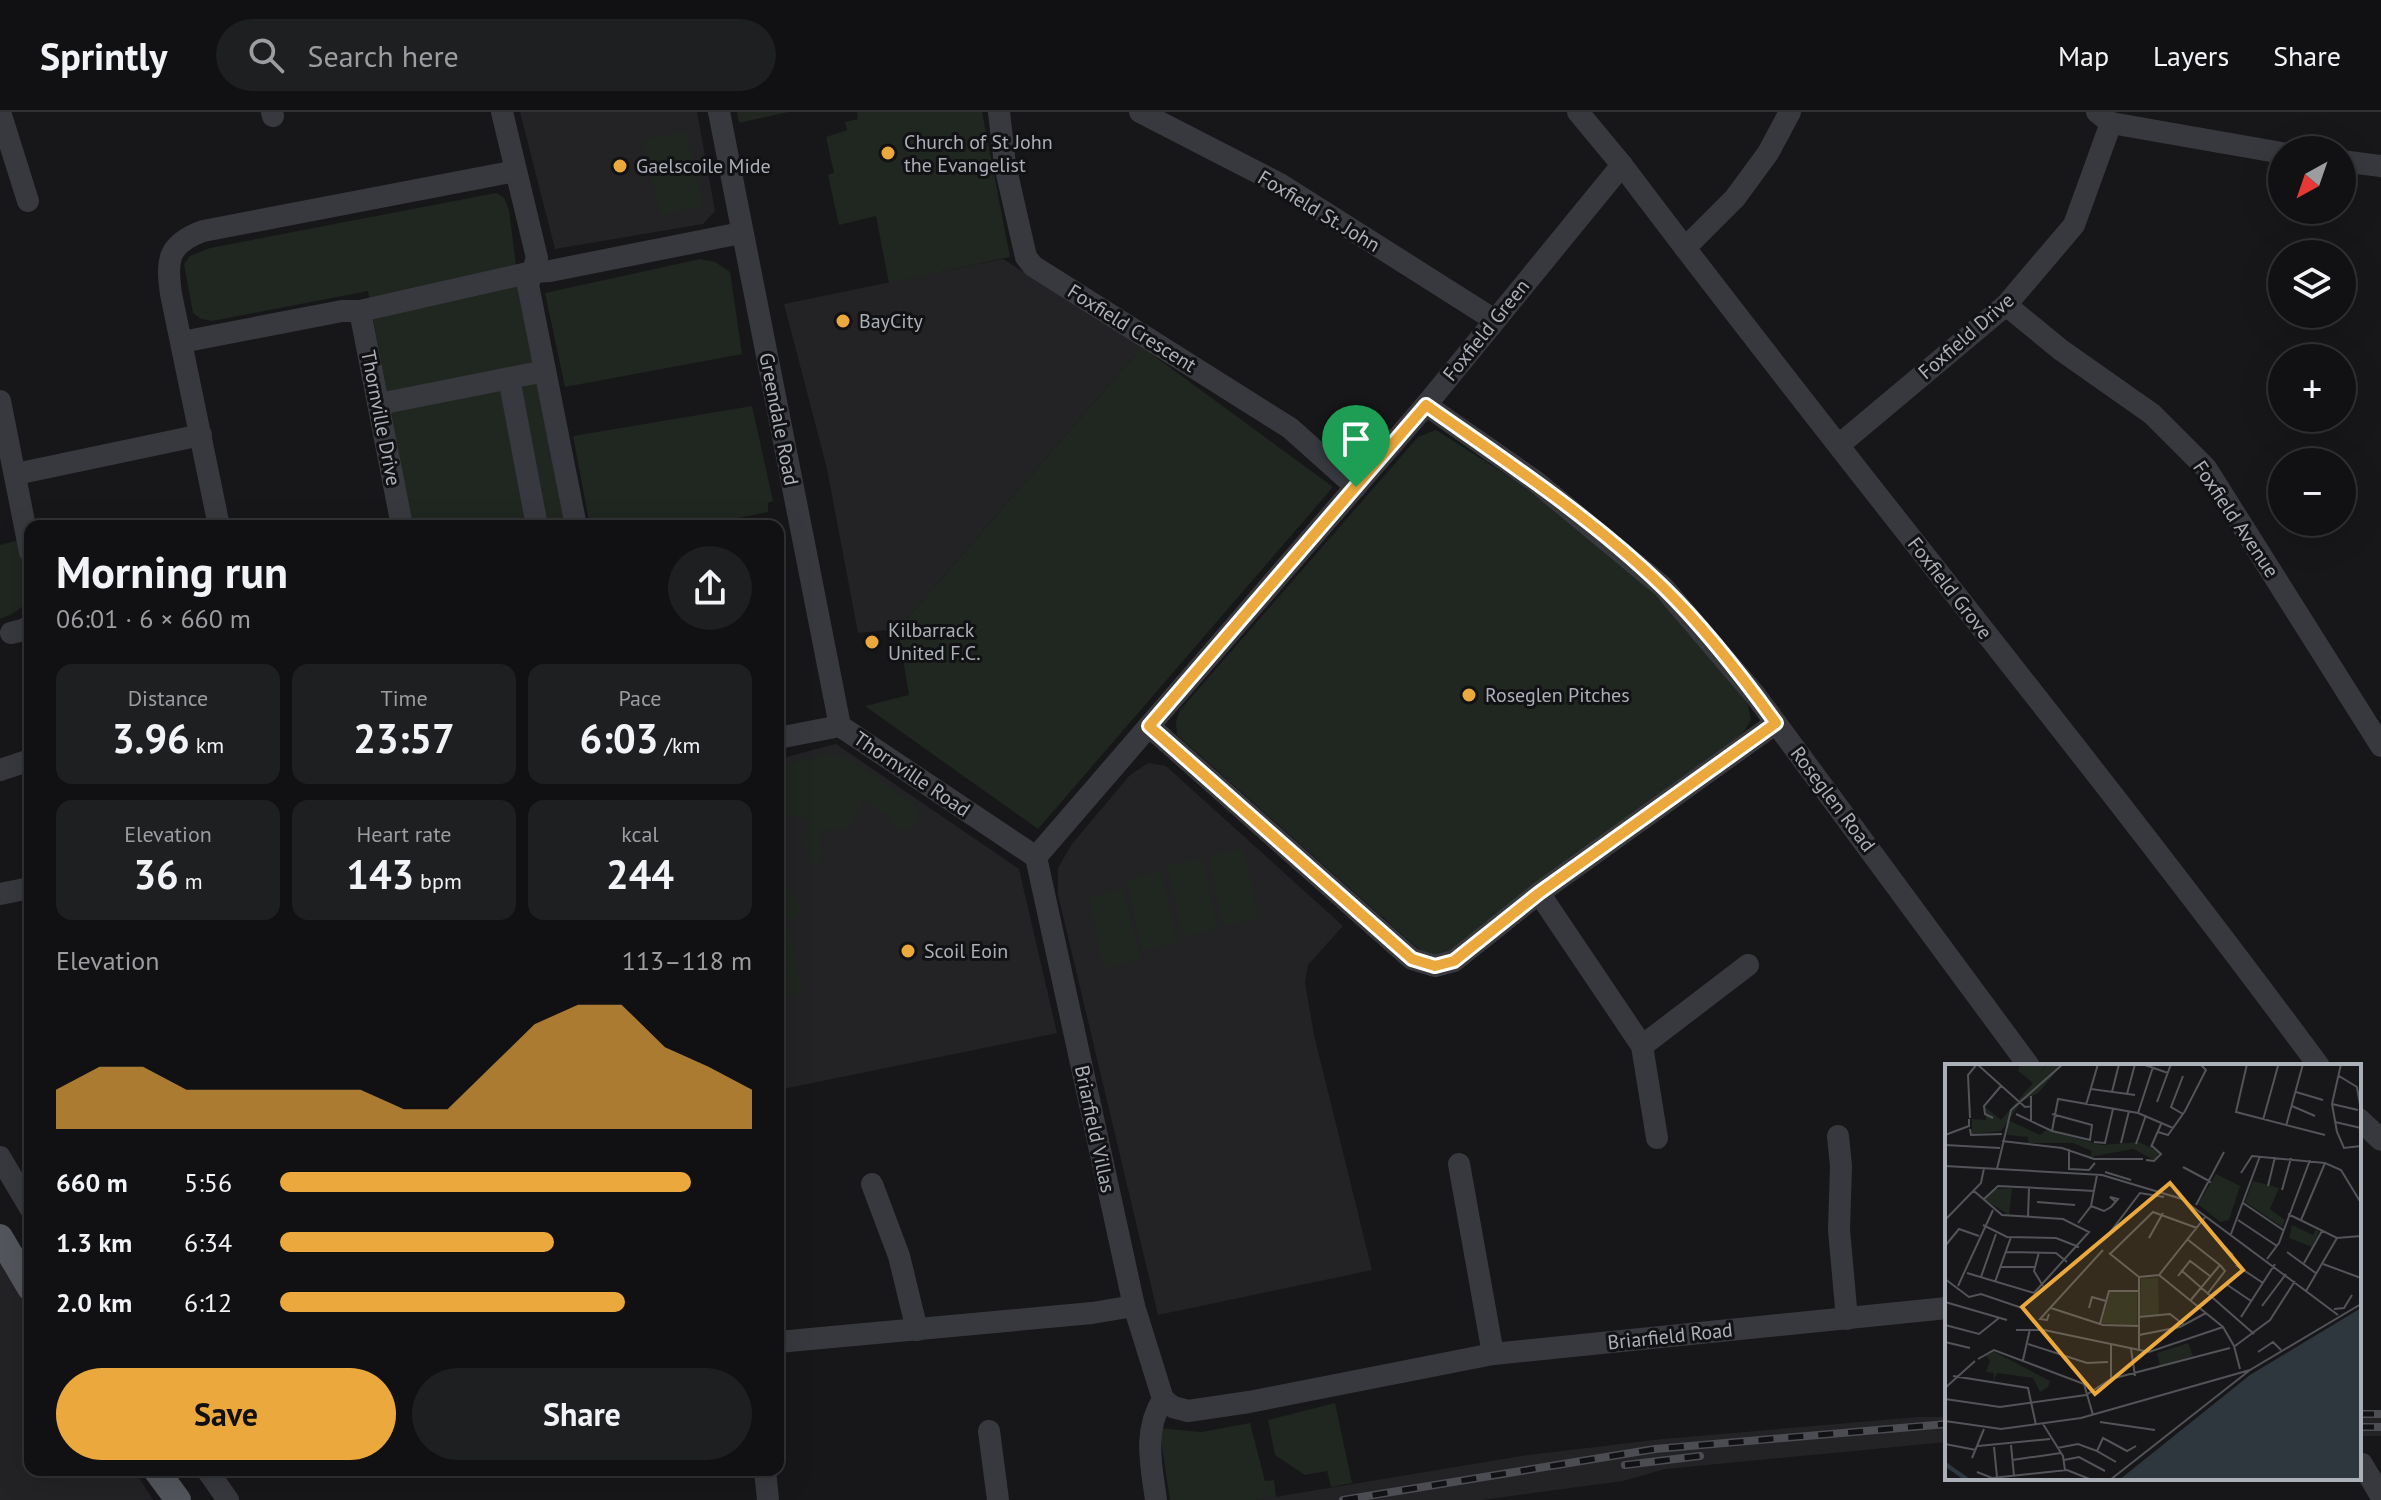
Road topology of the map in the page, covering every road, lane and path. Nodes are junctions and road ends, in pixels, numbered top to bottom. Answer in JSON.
{"nodes":[{"id":1,"x":0,"y":112,"type":"edge"},
{"id":2,"x":502,"y":112,"type":"edge"},
{"id":3,"x":719,"y":112,"type":"edge"},
{"id":4,"x":999,"y":112,"type":"edge"},
{"id":5,"x":1140,"y":112,"type":"edge"},
{"id":6,"x":1578,"y":112,"type":"edge"},
{"id":7,"x":1790,"y":112,"type":"edge"},
{"id":8,"x":2104,"y":118,"type":"edge"},
{"id":9,"x":2268,"y":150,"type":"edge"},
{"id":10,"x":2356,"y":163,"type":"edge"},
{"id":11,"x":1622,"y":165,"type":"junction"},
{"id":12,"x":2381,"y":166,"type":"edge"},
{"id":13,"x":516,"y":171,"type":"junction"},
{"id":14,"x":28,"y":201,"type":"dead end"},
{"id":15,"x":741,"y":233,"type":"junction"},
{"id":16,"x":1685,"y":248,"type":"junction"},
{"id":17,"x":532,"y":272,"type":"junction"},
{"id":18,"x":2006,"y":305,"type":"junction"},
{"id":19,"x":360,"y":311,"type":"junction"},
{"id":20,"x":1493,"y":319,"type":"junction"},
{"id":21,"x":182,"y":342,"type":"junction"},
{"id":22,"x":545,"y":371,"type":"junction"},
{"id":23,"x":509,"y":378,"type":"junction"},
{"id":24,"x":0,"y":401,"type":"edge"},
{"id":25,"x":379,"y":404,"type":"junction"},
{"id":26,"x":1426,"y":405,"type":"junction"},
{"id":27,"x":201,"y":435,"type":"junction"},
{"id":28,"x":1839,"y":445,"type":"junction"},
{"id":29,"x":16,"y":474,"type":"junction"},
{"id":30,"x":1356,"y":487,"type":"junction"},
{"id":31,"x":24,"y":520,"type":"edge"},
{"id":32,"x":218,"y":520,"type":"edge"},
{"id":33,"x":401,"y":520,"type":"edge"},
{"id":34,"x":536,"y":520,"type":"edge"},
{"id":35,"x":575,"y":520,"type":"edge"},
{"id":36,"x":1776,"y":723,"type":"junction"},
{"id":37,"x":840,"y":726,"type":"junction"},
{"id":38,"x":1149,"y":726,"type":"junction"},
{"id":39,"x":784,"y":737,"type":"edge"},
{"id":40,"x":2381,"y":746,"type":"edge"},
{"id":41,"x":24,"y":762,"type":"edge"},
{"id":42,"x":0,"y":770,"type":"edge"},
{"id":43,"x":1036,"y":857,"type":"junction"},
{"id":44,"x":24,"y":889,"type":"edge"},
{"id":45,"x":1539,"y":893,"type":"junction"},
{"id":46,"x":0,"y":894,"type":"edge"},
{"id":47,"x":1748,"y":965,"type":"dead end"},
{"id":48,"x":1642,"y":1046,"type":"junction"},
{"id":49,"x":2028,"y":1064,"type":"edge"},
{"id":50,"x":2317,"y":1064,"type":"edge"},
{"id":51,"x":2361,"y":1121,"type":"edge"},
{"id":52,"x":1838,"y":1136,"type":"dead end"},
{"id":53,"x":1657,"y":1138,"type":"dead end"},
{"id":54,"x":2381,"y":1140,"type":"edge"},
{"id":55,"x":0,"y":1157,"type":"edge"},
{"id":56,"x":1459,"y":1164,"type":"dead end"},
{"id":57,"x":872,"y":1184,"type":"dead end"},
{"id":58,"x":24,"y":1198,"type":"edge"},
{"id":59,"x":0,"y":1237,"type":"edge"},
{"id":60,"x":24,"y":1278,"type":"edge"},
{"id":61,"x":1134,"y":1306,"type":"junction"},
{"id":62,"x":1945,"y":1308,"type":"edge"},
{"id":63,"x":1847,"y":1319,"type":"junction"},
{"id":64,"x":917,"y":1330,"type":"junction"},
{"id":65,"x":784,"y":1341,"type":"edge"},
{"id":66,"x":1493,"y":1354,"type":"junction"},
{"id":67,"x":1163,"y":1399,"type":"junction"},
{"id":68,"x":989,"y":1431,"type":"dead end"},
{"id":69,"x":2362,"y":1464,"type":"dead end"},
{"id":70,"x":160,"y":1476,"type":"edge"},
{"id":71,"x":211,"y":1476,"type":"edge"},
{"id":72,"x":766,"y":1476,"type":"edge"},
{"id":73,"x":2381,"y":1496,"type":"edge"},
{"id":74,"x":178,"y":1500,"type":"edge"},
{"id":75,"x":228,"y":1500,"type":"edge"},
{"id":76,"x":768,"y":1500,"type":"edge"},
{"id":77,"x":998,"y":1500,"type":"edge"},
{"id":78,"x":1156,"y":1500,"type":"edge"}],
"edges":[{"from":1,"to":14,"type":"street"},
{"from":2,"to":13,"type":"street"},
{"from":3,"to":15,"type":"street","name":"Greendale Road"},
{"from":4,"to":30,"type":"street","name":"Foxfield Crescent"},
{"from":5,"to":20,"type":"street","name":"Foxfield St. John"},
{"from":6,"to":11,"type":"street","name":"Foxfield Grove"},
{"from":7,"to":16,"type":"street"},
{"from":8,"to":9,"type":"street"},
{"from":8,"to":18,"type":"street","name":"Foxfield Drive"},
{"from":10,"to":12,"type":"street"},
{"from":11,"to":16,"type":"street","name":"Foxfield Grove"},
{"from":11,"to":20,"type":"street","name":"Foxfield Green"},
{"from":13,"to":17,"type":"street"},
{"from":13,"to":21,"type":"street"},
{"from":15,"to":17,"type":"street"},
{"from":15,"to":37,"type":"street","name":"Greendale Road"},
{"from":16,"to":28,"type":"street","name":"Foxfield Grove"},
{"from":17,"to":19,"type":"street"},
{"from":17,"to":22,"type":"street"},
{"from":18,"to":28,"type":"street","name":"Foxfield Drive"},
{"from":18,"to":40,"type":"street","name":"Foxfield Avenue"},
{"from":19,"to":21,"type":"street"},
{"from":19,"to":25,"type":"street","name":"Thornville Drive"},
{"from":20,"to":26,"type":"street","name":"Foxfield Green"},
{"from":21,"to":27,"type":"street"},
{"from":22,"to":23,"type":"street"},
{"from":22,"to":35,"type":"street"},
{"from":23,"to":25,"type":"street"},
{"from":23,"to":34,"type":"street"},
{"from":24,"to":29,"type":"street"},
{"from":25,"to":33,"type":"street","name":"Thornville Drive"},
{"from":26,"to":30,"type":"street","name":"Foxfield Green"},
{"from":26,"to":36,"type":"street","name":"Roseglen Road"},
{"from":27,"to":29,"type":"street"},
{"from":27,"to":32,"type":"street"},
{"from":28,"to":50,"type":"street","name":"Foxfield Grove"},
{"from":29,"to":31,"type":"street"},
{"from":30,"to":38,"type":"street","name":"Foxfield Green"},
{"from":36,"to":45,"type":"street"},
{"from":36,"to":49,"type":"street","name":"Roseglen Road"},
{"from":37,"to":39,"type":"street","name":"Thornville Road"},
{"from":37,"to":43,"type":"street","name":"Thornville Road"},
{"from":38,"to":43,"type":"street","name":"Foxfield Green"},
{"from":38,"to":45,"type":"street"},
{"from":41,"to":42,"type":"street"},
{"from":43,"to":61,"type":"street","name":"Briarfield Villas"},
{"from":44,"to":46,"type":"street"},
{"from":45,"to":48,"type":"street"},
{"from":47,"to":48,"type":"street"},
{"from":48,"to":53,"type":"street"},
{"from":51,"to":54,"type":"street"},
{"from":52,"to":63,"type":"street"},
{"from":55,"to":58,"type":"street"},
{"from":56,"to":66,"type":"street"},
{"from":57,"to":64,"type":"street"},
{"from":59,"to":60,"type":"main road"},
{"from":61,"to":64,"type":"street"},
{"from":61,"to":67,"type":"street","name":"Briarfield Villas"},
{"from":62,"to":63,"type":"street","name":"Briarfield Road"},
{"from":63,"to":66,"type":"street","name":"Briarfield Road"},
{"from":64,"to":65,"type":"street"},
{"from":66,"to":67,"type":"street","name":"Briarfield Road"},
{"from":67,"to":78,"type":"street"},
{"from":68,"to":77,"type":"street"},
{"from":69,"to":73,"type":"street"},
{"from":70,"to":74,"type":"main road"},
{"from":71,"to":75,"type":"street"},
{"from":72,"to":76,"type":"street"}]}
